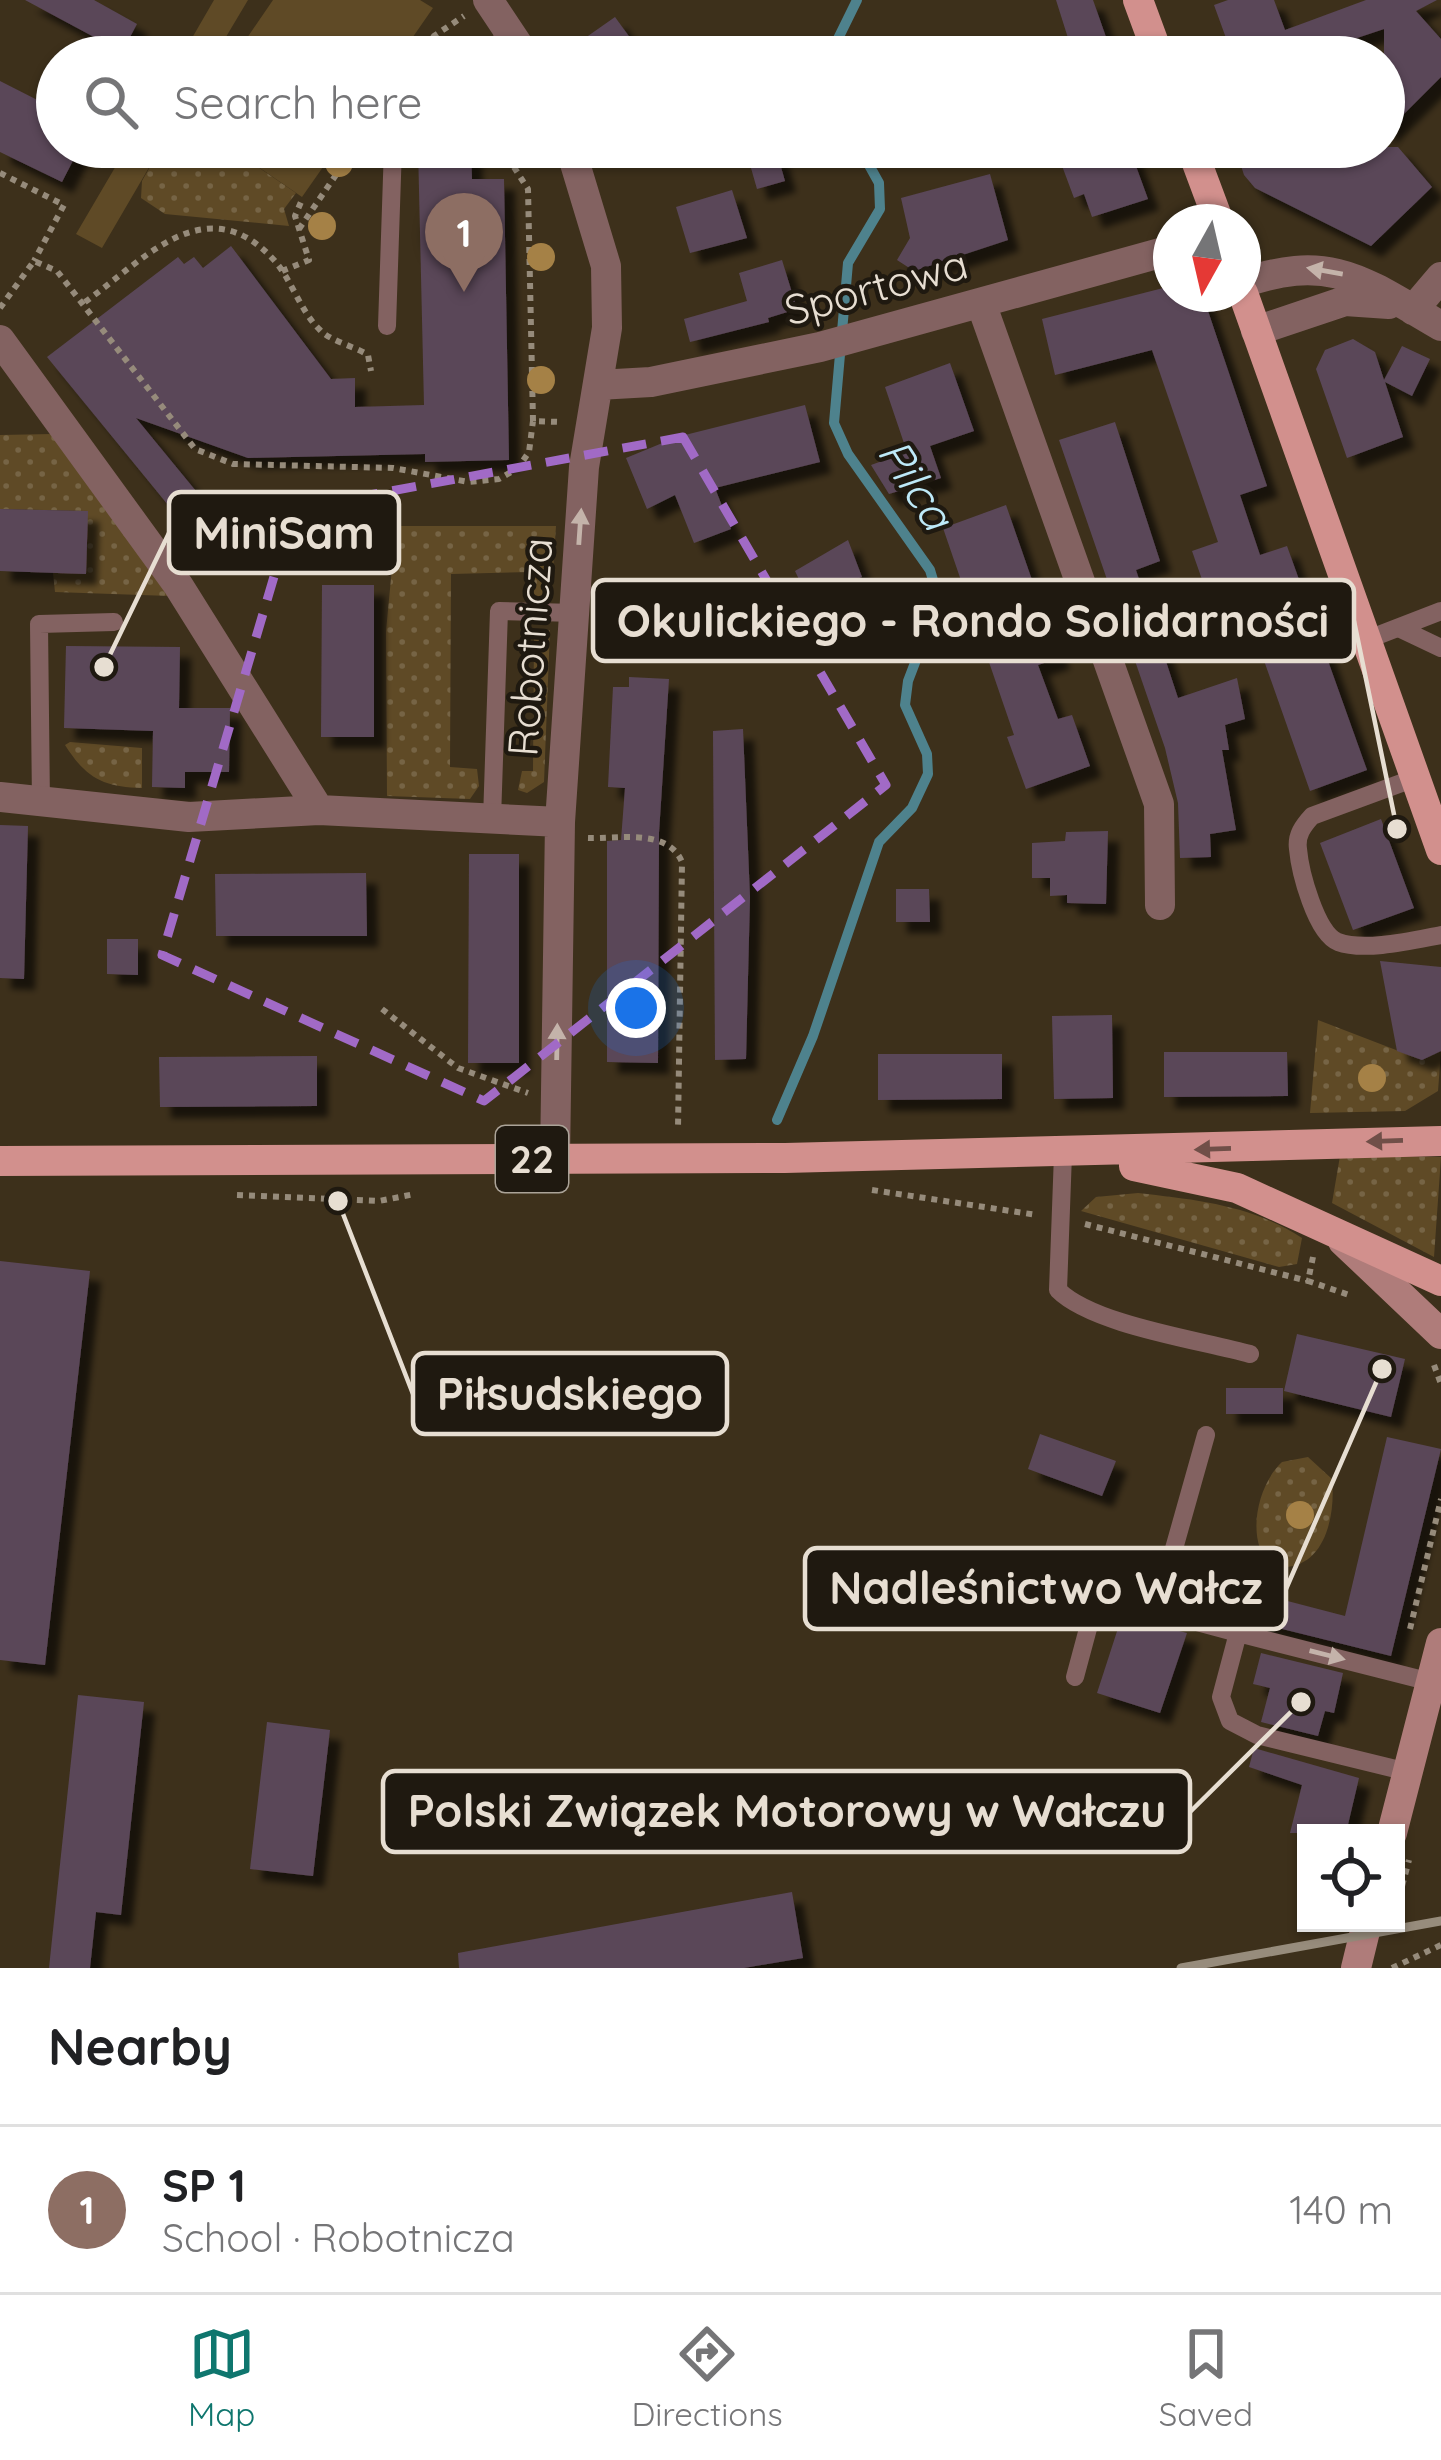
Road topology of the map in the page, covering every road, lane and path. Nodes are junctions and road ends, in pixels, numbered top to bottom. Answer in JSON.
{"nodes":[{"id":1,"x":1138,"y":0,"type":"edge"},
{"id":2,"x":482,"y":4,"type":"edge"},
{"id":3,"x":434,"y":36,"type":"edge"},
{"id":4,"x":509,"y":36,"type":"edge"},
{"id":5,"x":1151,"y":36,"type":"edge"},
{"id":6,"x":341,"y":168,"type":"edge"},
{"id":7,"x":392,"y":168,"type":"edge"},
{"id":8,"x":514,"y":168,"type":"edge"},
{"id":9,"x":576,"y":168,"type":"edge"},
{"id":10,"x":1199,"y":168,"type":"edge"},
{"id":11,"x":0,"y":173,"type":"edge"},
{"id":12,"x":301,"y":202,"type":"dead end"},
{"id":13,"x":1212,"y":204,"type":"edge"},
{"id":14,"x":299,"y":229,"type":"junction"},
{"id":15,"x":1153,"y":255,"type":"edge"},
{"id":16,"x":34,"y":261,"type":"junction"},
{"id":17,"x":282,"y":271,"type":"junction"},
{"id":18,"x":1261,"y":277,"type":"edge"},
{"id":19,"x":1441,"y":277,"type":"edge"},
{"id":20,"x":85,"y":302,"type":"junction"},
{"id":21,"x":981,"y":303,"type":"junction"},
{"id":22,"x":1407,"y":307,"type":"junction"},
{"id":23,"x":0,"y":308,"type":"edge"},
{"id":24,"x":1249,"y":312,"type":"edge"},
{"id":25,"x":387,"y":326,"type":"dead end"},
{"id":26,"x":1441,"y":326,"type":"edge"},
{"id":27,"x":1256,"y":332,"type":"junction"},
{"id":28,"x":0,"y":340,"type":"edge"},
{"id":29,"x":371,"y":371,"type":"dead end"},
{"id":30,"x":598,"y":385,"type":"junction"},
{"id":31,"x":533,"y":421,"type":"junction"},
{"id":32,"x":571,"y":423,"type":"dead end"},
{"id":33,"x":1441,"y":611,"type":"edge"},
{"id":34,"x":574,"y":613,"type":"junction"},
{"id":35,"x":115,"y":622,"type":"dead end"},
{"id":36,"x":1401,"y":629,"type":"junction"},
{"id":37,"x":1366,"y":640,"type":"junction"},
{"id":38,"x":1441,"y":648,"type":"edge"},
{"id":39,"x":1415,"y":778,"type":"junction"},
{"id":40,"x":0,"y":797,"type":"edge"},
{"id":41,"x":41,"y":804,"type":"junction"},
{"id":42,"x":319,"y":810,"type":"junction"},
{"id":43,"x":491,"y":818,"type":"junction"},
{"id":44,"x":560,"y":830,"type":"junction"},
{"id":45,"x":1441,"y":850,"type":"edge"},
{"id":46,"x":1160,"y":905,"type":"dead end"},
{"id":47,"x":1441,"y":935,"type":"edge"},
{"id":48,"x":382,"y":1009,"type":"dead end"},
{"id":49,"x":542,"y":1099,"type":"dead end"},
{"id":50,"x":1441,"y":1141,"type":"edge"},
{"id":51,"x":1064,"y":1154,"type":"junction"},
{"id":52,"x":678,"y":1158,"type":"junction"},
{"id":53,"x":555,"y":1159,"type":"junction"},
{"id":54,"x":0,"y":1161,"type":"edge"},
{"id":55,"x":860,"y":1188,"type":"dead end"},
{"id":56,"x":432,"y":1190,"type":"dead end"},
{"id":57,"x":219,"y":1192,"type":"dead end"},
{"id":58,"x":1060,"y":1218,"type":"junction"},
{"id":59,"x":1320,"y":1222,"type":"junction"},
{"id":60,"x":1308,"y":1281,"type":"dead end"},
{"id":61,"x":1441,"y":1281,"type":"edge"},
{"id":62,"x":1441,"y":1334,"type":"edge"},
{"id":63,"x":1250,"y":1354,"type":"dead end"},
{"id":64,"x":1206,"y":1435,"type":"dead end"},
{"id":65,"x":1156,"y":1609,"type":"junction"},
{"id":66,"x":1238,"y":1633,"type":"junction"},
{"id":67,"x":1441,"y":1643,"type":"edge"},
{"id":68,"x":1075,"y":1677,"type":"dead end"},
{"id":69,"x":1431,"y":1682,"type":"junction"},
{"id":70,"x":1408,"y":1772,"type":"junction"},
{"id":71,"x":1394,"y":1824,"type":"edge"},
{"id":72,"x":1365,"y":1932,"type":"edge"},
{"id":73,"x":1441,"y":1945,"type":"edge"},
{"id":74,"x":1356,"y":1968,"type":"edge"},
{"id":75,"x":1392,"y":1968,"type":"edge"}],
"edges":[{"from":1,"to":5,"type":"main road"},
{"from":2,"to":3,"type":"path"},
{"from":2,"to":4,"type":"street"},
{"from":6,"to":14,"type":"path"},
{"from":7,"to":25,"type":"lane"},
{"from":8,"to":31,"type":"path"},
{"from":9,"to":30,"type":"street","name":"Robotnicza"},
{"from":10,"to":13,"type":"main road"},
{"from":11,"to":16,"type":"path"},
{"from":12,"to":14,"type":"path"},
{"from":14,"to":17,"type":"path"},
{"from":15,"to":21,"type":"street","name":"Sportowa"},
{"from":16,"to":20,"type":"path"},
{"from":16,"to":23,"type":"path"},
{"from":17,"to":20,"type":"path"},
{"from":17,"to":29,"type":"path"},
{"from":22,"to":18,"type":"street","one_way":true},
{"from":19,"to":22,"type":"street"},
{"from":20,"to":31,"type":"path"},
{"from":21,"to":30,"type":"street","name":"Sportowa"},
{"from":21,"to":46,"type":"street"},
{"from":22,"to":26,"type":"street"},
{"from":22,"to":27,"type":"street"},
{"from":24,"to":27,"type":"main road"},
{"from":27,"to":37,"type":"main road"},
{"from":28,"to":42,"type":"street"},
{"from":34,"to":30,"type":"street","name":"Robotnicza","one_way":true},
{"from":31,"to":32,"type":"path"},
{"from":33,"to":36,"type":"lane"},
{"from":34,"to":43,"type":"lane"},
{"from":34,"to":44,"type":"street","name":"Robotnicza"},
{"from":35,"to":41,"type":"lane"},
{"from":36,"to":37,"type":"lane"},
{"from":36,"to":38,"type":"lane"},
{"from":37,"to":39,"type":"main road"},
{"from":39,"to":45,"type":"main road"},
{"from":39,"to":47,"type":"lane"},
{"from":40,"to":41,"type":"street"},
{"from":41,"to":42,"type":"street"},
{"from":42,"to":43,"type":"street"},
{"from":43,"to":44,"type":"street"},
{"from":44,"to":52,"type":"path"},
{"from":53,"to":44,"type":"street","name":"Robotnicza","one_way":true},
{"from":48,"to":49,"type":"path"},
{"from":50,"to":51,"type":"main road","one_way":true},
{"from":51,"to":52,"type":"main road","number":"22"},
{"from":51,"to":58,"type":"lane"},
{"from":51,"to":59,"type":"main road","number":"22"},
{"from":52,"to":53,"type":"main road","number":"22"},
{"from":53,"to":54,"type":"main road","number":"22"},
{"from":55,"to":58,"type":"path"},
{"from":56,"to":57,"type":"path"},
{"from":58,"to":60,"type":"path"},
{"from":58,"to":63,"type":"lane"},
{"from":59,"to":61,"type":"main road","number":"22"},
{"from":59,"to":62,"type":"main road"},
{"from":64,"to":65,"type":"lane"},
{"from":65,"to":66,"type":"lane"},
{"from":65,"to":68,"type":"lane"},
{"from":66,"to":69,"type":"lane","one_way":true},
{"from":66,"to":70,"type":"lane"},
{"from":67,"to":69,"type":"main road"},
{"from":69,"to":70,"type":"main road"},
{"from":70,"to":71,"type":"main road"},
{"from":72,"to":74,"type":"main road"},
{"from":73,"to":75,"type":"path"}]}
